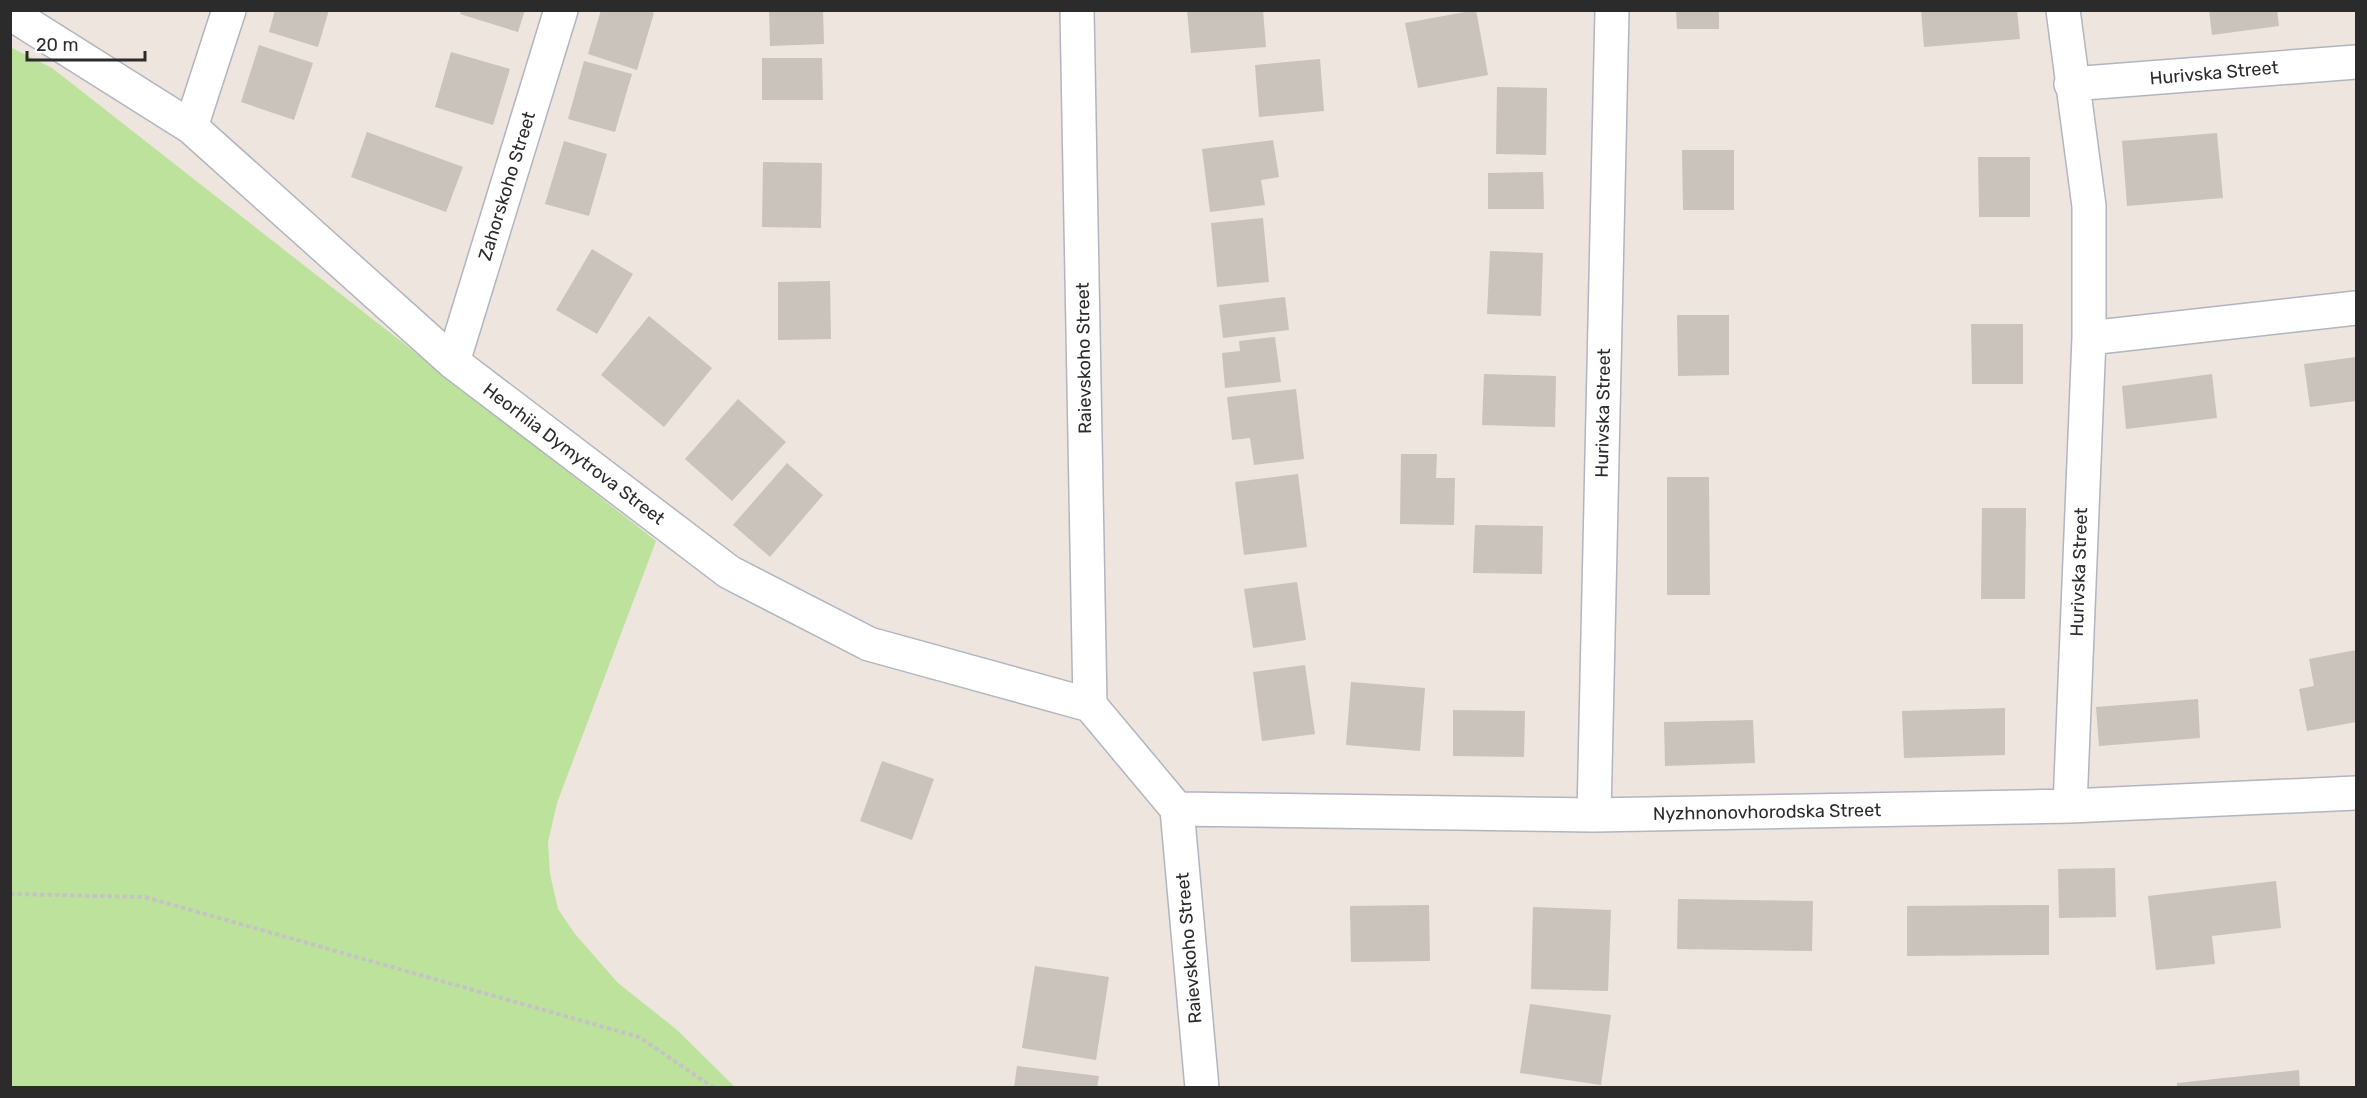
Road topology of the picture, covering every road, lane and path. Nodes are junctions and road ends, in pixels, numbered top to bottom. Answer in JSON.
{"nodes":[{"id":1,"x":229,"y":10,"type":"edge"},
{"id":2,"x":561,"y":10,"type":"edge"},
{"id":3,"x":1077,"y":10,"type":"edge"},
{"id":4,"x":1612,"y":10,"type":"edge"},
{"id":5,"x":2063,"y":10,"type":"edge"},
{"id":6,"x":10,"y":13,"type":"edge"},
{"id":7,"x":2356,"y":62,"type":"edge"},
{"id":8,"x":2071,"y":84,"type":"junction"},
{"id":9,"x":191,"y":127,"type":"junction"},
{"id":10,"x":2356,"y":308,"type":"edge"},
{"id":11,"x":2089,"y":338,"type":"junction"},
{"id":12,"x":453,"y":363,"type":"junction"},
{"id":13,"x":1090,"y":705,"type":"junction"},
{"id":14,"x":2356,"y":793,"type":"edge"},
{"id":15,"x":2070,"y":806,"type":"junction"},
{"id":16,"x":1177,"y":808,"type":"junction"},
{"id":17,"x":1593,"y":815,"type":"junction"},
{"id":18,"x":10,"y":894,"type":"edge"},
{"id":19,"x":714,"y":1088,"type":"edge"},
{"id":20,"x":1202,"y":1088,"type":"edge"}],
"edges":[{"from":1,"to":9,"type":"street"},
{"from":2,"to":12,"type":"street","name":"Zahorskoho Street"},
{"from":3,"to":13,"type":"street","name":"Raievskoho Street"},
{"from":4,"to":17,"type":"street","name":"Hurivska Street"},
{"from":5,"to":8,"type":"street","name":"Hurivska Street"},
{"from":6,"to":9,"type":"street","name":"Heorhiia Dymytrova Street"},
{"from":7,"to":8,"type":"street","name":"Hurivska Street"},
{"from":8,"to":11,"type":"street","name":"Hurivska Street"},
{"from":9,"to":12,"type":"street","name":"Heorhiia Dymytrova Street"},
{"from":10,"to":11,"type":"street"},
{"from":11,"to":15,"type":"street","name":"Hurivska Street"},
{"from":12,"to":13,"type":"street","name":"Heorhiia Dymytrova Street"},
{"from":13,"to":16,"type":"street"},
{"from":14,"to":15,"type":"street","name":"Nyzhnonovhorodska Street"},
{"from":15,"to":17,"type":"street","name":"Nyzhnonovhorodska Street"},
{"from":16,"to":17,"type":"street","name":"Nyzhnonovhorodska Street"},
{"from":16,"to":20,"type":"street","name":"Raievskoho Street"},
{"from":18,"to":19,"type":"path"}]}
